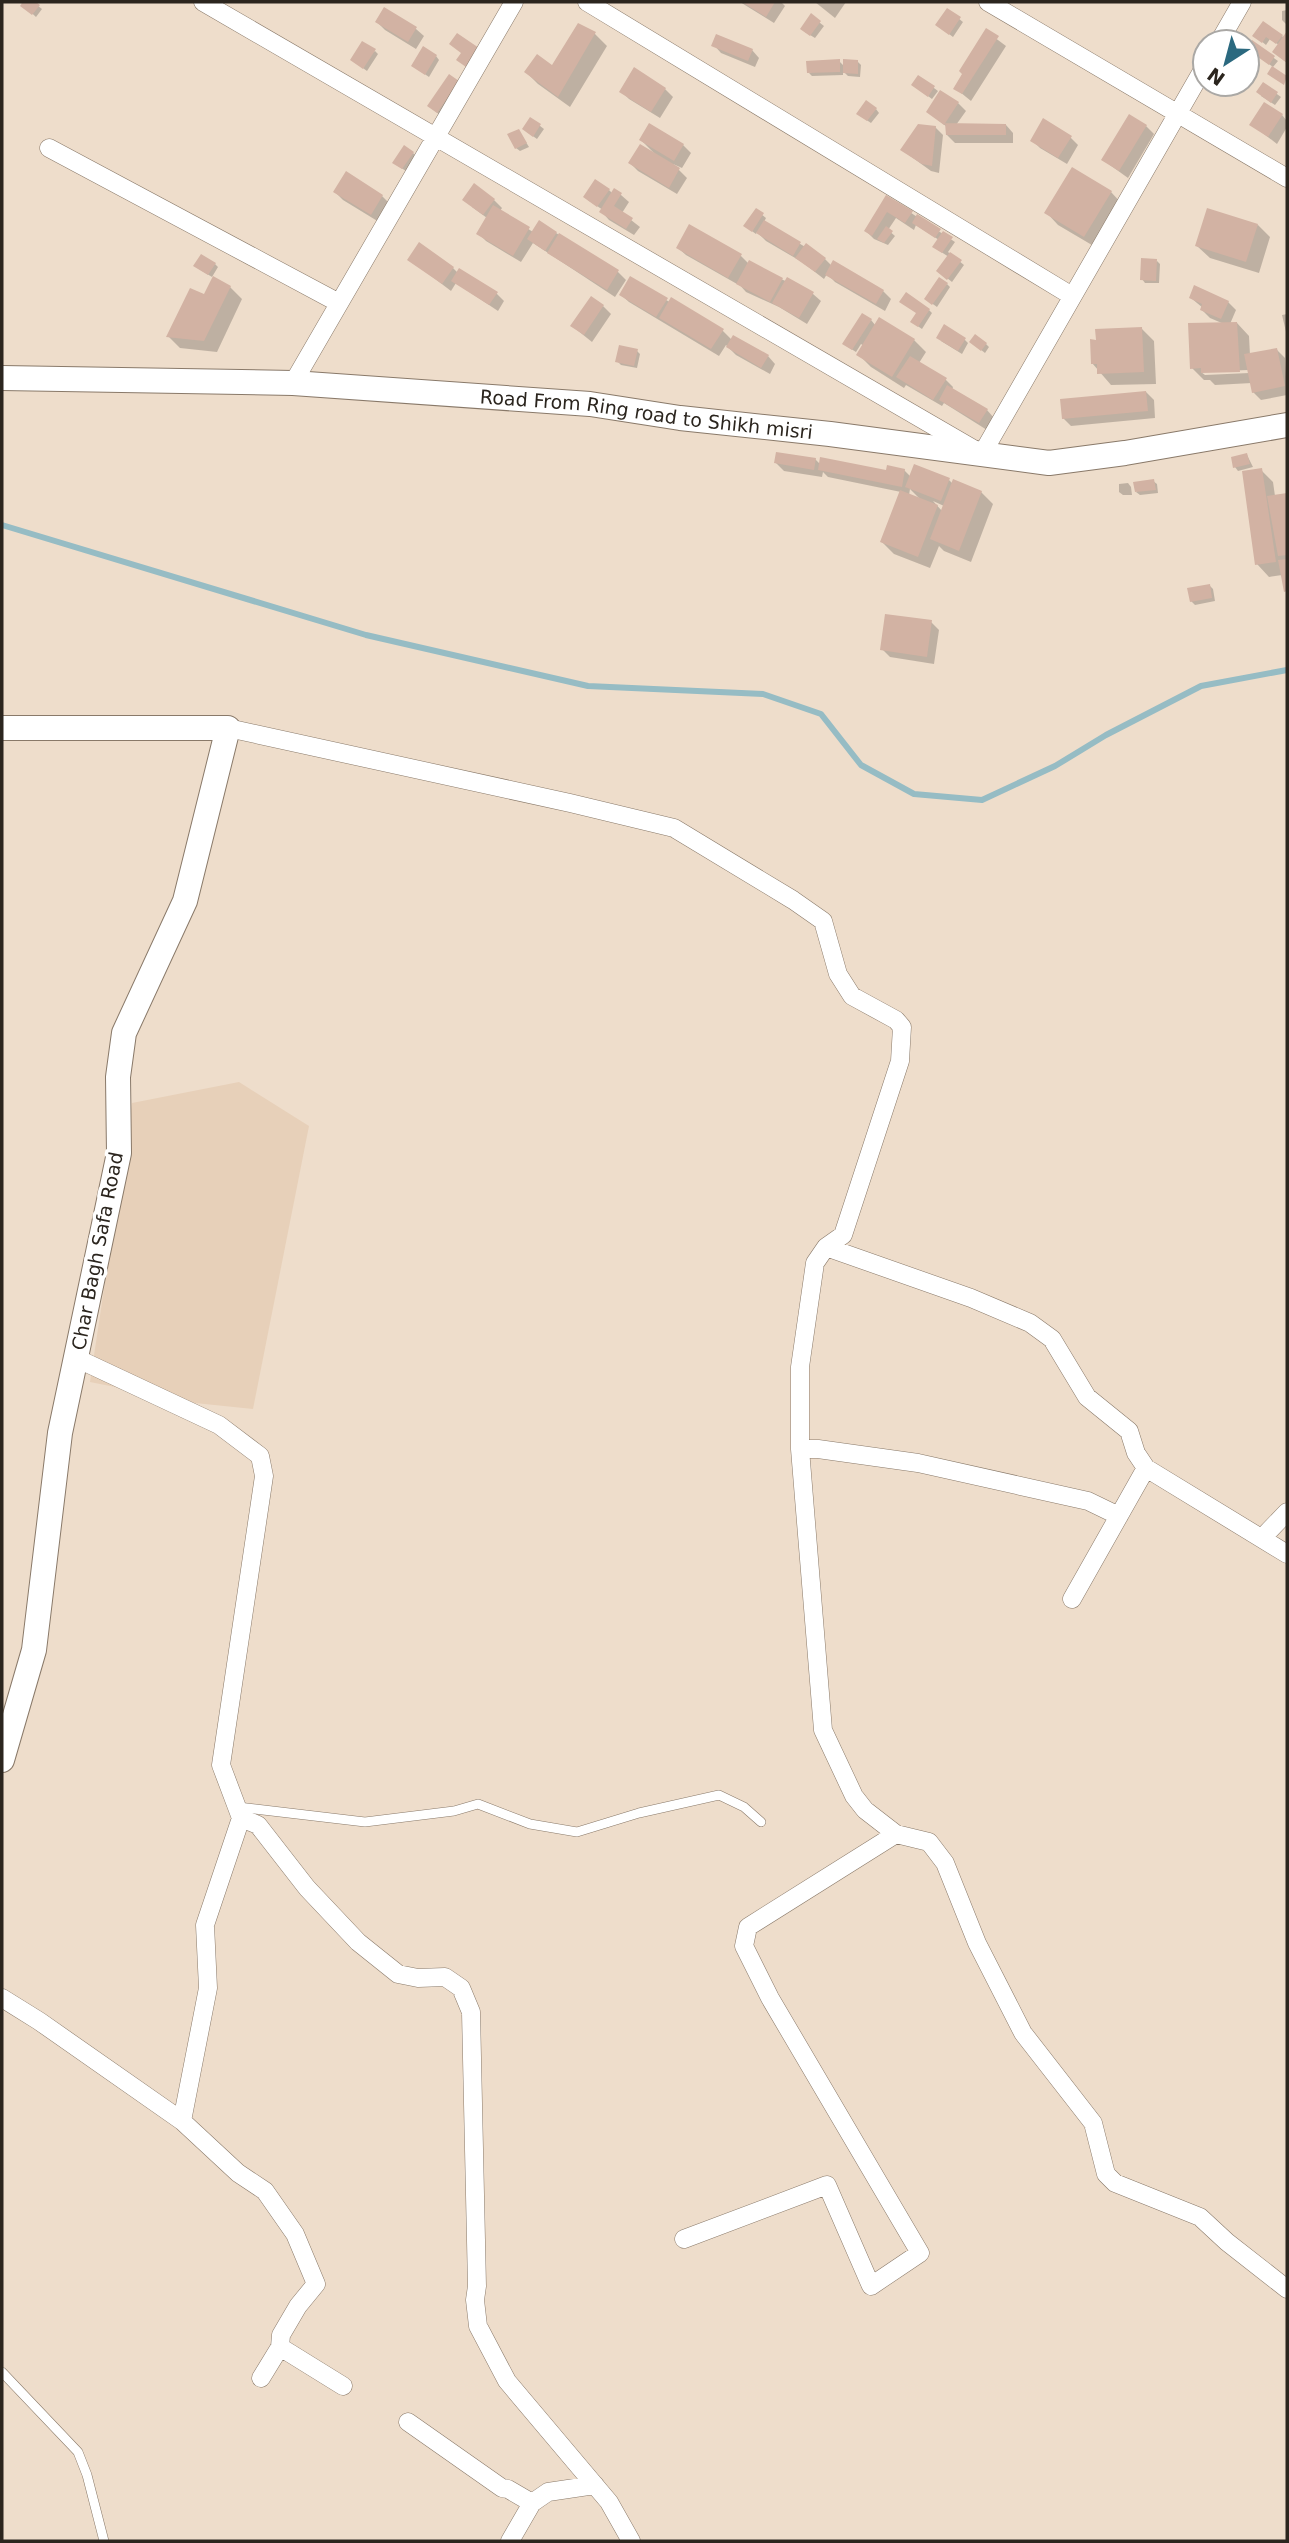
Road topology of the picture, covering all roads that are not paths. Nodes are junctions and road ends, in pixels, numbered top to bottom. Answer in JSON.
{"nodes":[{"id":1,"x":203,"y":2,"type":"edge"},
{"id":2,"x":514,"y":2,"type":"edge"},
{"id":3,"x":587,"y":2,"type":"edge"},
{"id":4,"x":988,"y":2,"type":"edge"},
{"id":5,"x":1242,"y":2,"type":"edge"},
{"id":6,"x":1227,"y":28,"type":"edge"},
{"id":7,"x":1191,"y":90,"type":"edge"},
{"id":8,"x":1178,"y":113,"type":"junction"},
{"id":9,"x":436,"y":137,"type":"junction"},
{"id":10,"x":49,"y":148,"type":"dead end"},
{"id":11,"x":1287,"y":178,"type":"edge"},
{"id":12,"x":1072,"y":296,"type":"junction"},
{"id":13,"x":339,"y":303,"type":"junction"},
{"id":14,"x":2,"y":378,"type":"edge"},
{"id":15,"x":293,"y":383,"type":"junction"},
{"id":16,"x":1287,"y":425,"type":"edge"},
{"id":17,"x":982,"y":454,"type":"junction"},
{"id":18,"x":2,"y":728,"type":"edge"},
{"id":19,"x":228,"y":728,"type":"junction"},
{"id":20,"x":826,"y":1247,"type":"junction"},
{"id":21,"x":76,"y":1358,"type":"junction"},
{"id":22,"x":800,"y":1450,"type":"junction"},
{"id":23,"x":1146,"y":1468,"type":"junction"},
{"id":24,"x":1287,"y":1512,"type":"edge"},
{"id":25,"x":1119,"y":1516,"type":"junction"},
{"id":26,"x":1262,"y":1538,"type":"junction"},
{"id":27,"x":1287,"y":1554,"type":"edge"},
{"id":28,"x":1073,"y":1599,"type":"dead end"},
{"id":29,"x":2,"y":1760,"type":"edge"},
{"id":30,"x":238,"y":1812,"type":"junction"},
{"id":31,"x":761,"y":1822,"type":"dead end"},
{"id":32,"x":895,"y":1834,"type":"junction"},
{"id":33,"x":2,"y":1998,"type":"edge"},
{"id":34,"x":182,"y":2121,"type":"junction"},
{"id":35,"x":684,"y":2239,"type":"dead end"},
{"id":36,"x":1287,"y":2289,"type":"edge"},
{"id":37,"x":281,"y":2347,"type":"junction"},
{"id":38,"x":2,"y":2372,"type":"edge"},
{"id":39,"x":261,"y":2378,"type":"dead end"},
{"id":40,"x":343,"y":2386,"type":"dead end"},
{"id":41,"x":408,"y":2422,"type":"dead end"},
{"id":42,"x":595,"y":2485,"type":"junction"},
{"id":43,"x":532,"y":2503,"type":"junction"},
{"id":44,"x":104,"y":2541,"type":"edge"},
{"id":45,"x":510,"y":2541,"type":"edge"},
{"id":46,"x":631,"y":2541,"type":"edge"}],
"edges":[{"from":1,"to":9,"type":"street"},
{"from":2,"to":9,"type":"street"},
{"from":3,"to":12,"type":"street"},
{"from":4,"to":8,"type":"street"},
{"from":5,"to":6,"type":"street"},
{"from":7,"to":8,"type":"street"},
{"from":8,"to":11,"type":"street"},
{"from":8,"to":12,"type":"street"},
{"from":9,"to":13,"type":"street"},
{"from":9,"to":17,"type":"street"},
{"from":10,"to":13,"type":"street"},
{"from":12,"to":17,"type":"street"},
{"from":13,"to":15,"type":"street"},
{"from":14,"to":15,"type":"street","name":"Road From Ring road to Shikh misri"},
{"from":15,"to":17,"type":"street","name":"Road From Ring road to Shikh misri"},
{"from":16,"to":17,"type":"street","name":"Road From Ring road to Shikh misri"},
{"from":18,"to":19,"type":"street"},
{"from":19,"to":20,"type":"street"},
{"from":19,"to":21,"type":"street","name":"Char Bagh Safa Road"},
{"from":20,"to":22,"type":"street"},
{"from":20,"to":23,"type":"street"},
{"from":21,"to":29,"type":"street","name":"Char Bagh Safa Road"},
{"from":21,"to":30,"type":"street"},
{"from":22,"to":25,"type":"street"},
{"from":22,"to":32,"type":"street"},
{"from":23,"to":25,"type":"street"},
{"from":23,"to":26,"type":"street"},
{"from":24,"to":26,"type":"street"},
{"from":25,"to":28,"type":"street"},
{"from":26,"to":27,"type":"street"},
{"from":30,"to":31,"type":"lane"},
{"from":30,"to":34,"type":"street"},
{"from":30,"to":42,"type":"street"},
{"from":32,"to":35,"type":"street"},
{"from":32,"to":36,"type":"street"},
{"from":33,"to":34,"type":"street"},
{"from":34,"to":37,"type":"street"},
{"from":37,"to":39,"type":"street"},
{"from":37,"to":40,"type":"street"},
{"from":38,"to":44,"type":"lane"},
{"from":41,"to":43,"type":"street"},
{"from":42,"to":43,"type":"street"},
{"from":42,"to":46,"type":"street"},
{"from":43,"to":45,"type":"street"}]}
